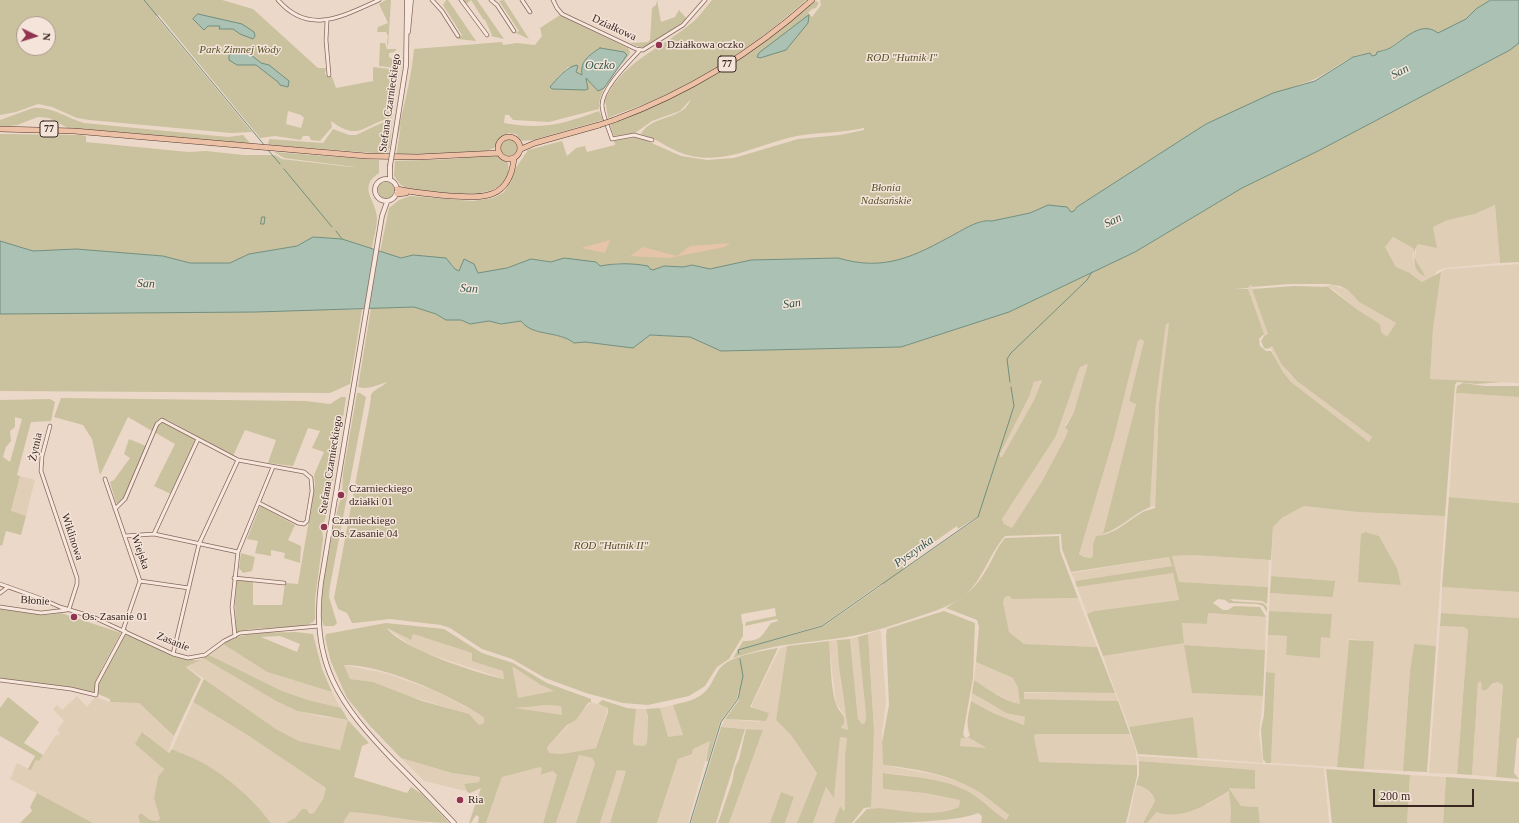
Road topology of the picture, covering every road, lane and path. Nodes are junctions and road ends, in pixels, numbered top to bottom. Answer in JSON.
{"nodes":[{"id":1,"x":278,"y":0,"type":"edge"},
{"id":2,"x":379,"y":0,"type":"edge"},
{"id":3,"x":407,"y":0,"type":"edge"},
{"id":4,"x":410,"y":0,"type":"edge"},
{"id":5,"x":432,"y":0,"type":"edge"},
{"id":6,"x":461,"y":0,"type":"edge"},
{"id":7,"x":491,"y":0,"type":"edge"},
{"id":8,"x":522,"y":0,"type":"edge"},
{"id":9,"x":553,"y":0,"type":"edge"},
{"id":10,"x":705,"y":0,"type":"edge"},
{"id":11,"x":812,"y":0,"type":"edge"},
{"id":12,"x":530,"y":12,"type":"dead end"},
{"id":13,"x":327,"y":21,"type":"junction"},
{"id":14,"x":514,"y":31,"type":"dead end"},
{"id":15,"x":487,"y":35,"type":"dead end"},
{"id":16,"x":458,"y":36,"type":"dead end"},
{"id":17,"x":407,"y":43,"type":"junction"},
{"id":18,"x":640,"y":50,"type":"junction"},
{"id":19,"x":330,"y":75,"type":"dead end"},
{"id":20,"x":0,"y":130,"type":"edge"},
{"id":21,"x":652,"y":140,"type":"dead end"},
{"id":22,"x":520,"y":146,"type":"junction"},
{"id":23,"x":499,"y":150,"type":"junction"},
{"id":24,"x":511,"y":159,"type":"junction"},
{"id":25,"x":388,"y":180,"type":"junction"},
{"id":26,"x":397,"y":192,"type":"junction"},
{"id":27,"x":384,"y":201,"type":"junction"},
{"id":28,"x":50,"y":426,"type":"dead end"},
{"id":29,"x":198,"y":439,"type":"junction"},
{"id":30,"x":238,"y":460,"type":"junction"},
{"id":31,"x":273,"y":467,"type":"junction"},
{"id":32,"x":41,"y":471,"type":"joint"},
{"id":33,"x":105,"y":479,"type":"dead end"},
{"id":34,"x":259,"y":503,"type":"junction"},
{"id":35,"x":116,"y":509,"type":"junction"},
{"id":36,"x":154,"y":534,"type":"junction"},
{"id":37,"x":125,"y":536,"type":"junction"},
{"id":38,"x":199,"y":544,"type":"junction"},
{"id":39,"x":238,"y":552,"type":"junction"},
{"id":40,"x":234,"y":578,"type":"junction"},
{"id":41,"x":140,"y":581,"type":"junction"},
{"id":42,"x":284,"y":583,"type":"dead end"},
{"id":43,"x":0,"y":584,"type":"edge"},
{"id":44,"x":8,"y":587,"type":"junction"},
{"id":45,"x":189,"y":588,"type":"junction"},
{"id":46,"x":0,"y":593,"type":"edge"},
{"id":47,"x":0,"y":607,"type":"edge"},
{"id":48,"x":69,"y":609,"type":"junction"},
{"id":49,"x":319,"y":626,"type":"junction"},
{"id":50,"x":124,"y":631,"type":"junction"},
{"id":51,"x":235,"y":636,"type":"junction"},
{"id":52,"x":173,"y":654,"type":"junction"},
{"id":53,"x":0,"y":680,"type":"edge"},
{"id":54,"x":454,"y":823,"type":"edge"}],
"edges":[{"from":1,"to":13,"type":"street"},
{"from":2,"to":13,"type":"street"},
{"from":3,"to":17,"type":"street","name":"Stefana Czarnieckiego"},
{"from":4,"to":17,"type":"street","name":"Stefana Czarnieckiego"},
{"from":5,"to":16,"type":"street"},
{"from":6,"to":15,"type":"street"},
{"from":7,"to":14,"type":"street"},
{"from":8,"to":12,"type":"street"},
{"from":9,"to":18,"type":"street","name":"Działkowa"},
{"from":10,"to":18,"type":"street","name":"Działkowa"},
{"from":11,"to":22,"type":"main road","number":"77","bridge":true},
{"from":13,"to":19,"type":"street"},
{"from":17,"to":25,"type":"street","name":"Stefana Czarnieckiego","bridge":true},
{"from":18,"to":21,"type":"street"},
{"from":20,"to":23,"type":"main road","number":"77"},
{"from":22,"to":23,"type":"main road","number":"77"},
{"from":22,"to":24,"type":"main road"},
{"from":23,"to":24,"type":"main road"},
{"from":24,"to":26,"type":"main road"},
{"from":25,"to":26,"type":"street"},
{"from":25,"to":27,"type":"street"},
{"from":26,"to":27,"type":"street"},
{"from":27,"to":49,"type":"street","name":"Stefana Czarnieckiego"},
{"from":28,"to":32,"type":"street","name":"Żytnia"},
{"from":29,"to":30,"type":"street"},
{"from":29,"to":35,"type":"street"},
{"from":29,"to":36,"type":"street"},
{"from":30,"to":31,"type":"street"},
{"from":30,"to":38,"type":"street"},
{"from":31,"to":34,"type":"street"},
{"from":31,"to":34,"type":"street"},
{"from":32,"to":48,"type":"street","name":"Wiklinowa"},
{"from":33,"to":35,"type":"street","name":"Wiejska"},
{"from":34,"to":39,"type":"street"},
{"from":35,"to":37,"type":"street","name":"Wiejska"},
{"from":36,"to":37,"type":"street"},
{"from":36,"to":38,"type":"street"},
{"from":37,"to":41,"type":"street","name":"Wiejska"},
{"from":38,"to":39,"type":"street"},
{"from":38,"to":45,"type":"street"},
{"from":39,"to":40,"type":"street"},
{"from":40,"to":42,"type":"street"},
{"from":40,"to":51,"type":"street"},
{"from":41,"to":45,"type":"street"},
{"from":41,"to":50,"type":"street","name":"Wiejska"},
{"from":43,"to":44,"type":"street","name":"Zasanie"},
{"from":44,"to":46,"type":"street"},
{"from":44,"to":48,"type":"street","name":"Zasanie"},
{"from":45,"to":52,"type":"street"},
{"from":47,"to":48,"type":"street","name":"Błonie"},
{"from":48,"to":50,"type":"street","name":"Zasanie"},
{"from":49,"to":51,"type":"street","name":"Zasanie"},
{"from":49,"to":54,"type":"street","name":"Stefana Czarnieckiego"},
{"from":50,"to":52,"type":"street","name":"Zasanie"},
{"from":50,"to":53,"type":"street","name":"Wiejska"},
{"from":51,"to":52,"type":"street","name":"Zasanie"}]}
